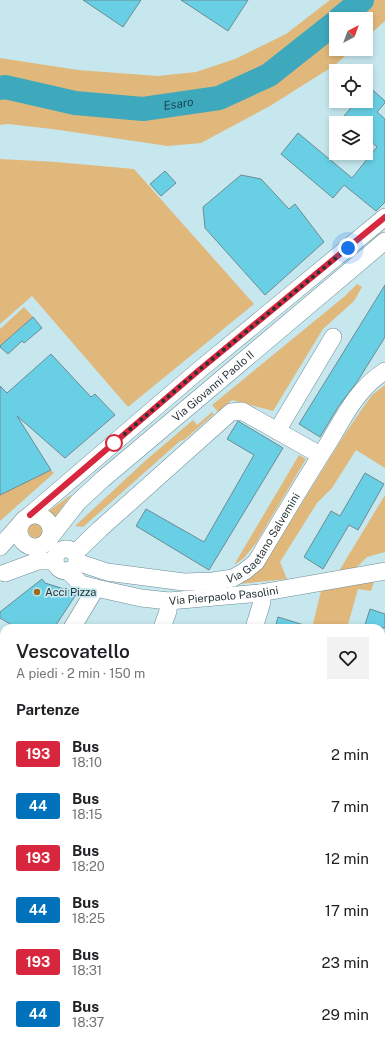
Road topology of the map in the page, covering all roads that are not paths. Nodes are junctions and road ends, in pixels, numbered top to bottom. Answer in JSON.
{"nodes":[{"id":1,"x":385,"y":217,"type":"edge"},
{"id":2,"x":385,"y":241,"type":"edge"},
{"id":3,"x":333,"y":337,"type":"dead end"},
{"id":4,"x":385,"y":371,"type":"edge"},
{"id":5,"x":277,"y":431,"type":"junction"},
{"id":6,"x":320,"y":455,"type":"junction"},
{"id":7,"x":78,"y":502,"type":"junction"},
{"id":8,"x":26,"y":519,"type":"junction"},
{"id":9,"x":45,"y":542,"type":"junction"},
{"id":10,"x":0,"y":547,"type":"edge"},
{"id":11,"x":68,"y":559,"type":"junction"},
{"id":12,"x":385,"y":571,"type":"edge"},
{"id":13,"x":2,"y":575,"type":"edge"},
{"id":14,"x":96,"y":588,"type":"junction"},
{"id":15,"x":260,"y":593,"type":"junction"},
{"id":16,"x":169,"y":601,"type":"junction"},
{"id":17,"x":74,"y":624,"type":"edge"},
{"id":18,"x":163,"y":624,"type":"edge"},
{"id":19,"x":255,"y":624,"type":"edge"}],
"edges":[{"from":1,"to":8,"type":"street","name":"Via Giovanni Paolo II"},
{"from":2,"to":7,"type":"street","name":"Via Giovanni Paolo II"},
{"from":3,"to":5,"type":"street"},
{"from":4,"to":6,"type":"street","name":"Via Gaetano Salvemini"},
{"from":5,"to":6,"type":"street"},
{"from":5,"to":11,"type":"street"},
{"from":6,"to":11,"type":"street","name":"Via Gaetano Salvemini"},
{"from":7,"to":9,"type":"street","name":"Via Giovanni Paolo II"},
{"from":7,"to":11,"type":"street"},
{"from":8,"to":9,"type":"street"},
{"from":8,"to":9,"type":"street"},
{"from":8,"to":10,"type":"street","name":"Via Giovanni Paolo II"},
{"from":9,"to":13,"type":"street","name":"Via Giovanni Paolo II"},
{"from":11,"to":13,"type":"street"},
{"from":11,"to":14,"type":"street","name":"Via Pierpaolo Pasolini"},
{"from":12,"to":15,"type":"street","name":"Via Pierpaolo Pasolini"},
{"from":14,"to":16,"type":"street","name":"Via Pierpaolo Pasolini"},
{"from":14,"to":17,"type":"street"},
{"from":15,"to":16,"type":"street","name":"Via Pierpaolo Pasolini"},
{"from":15,"to":19,"type":"street"},
{"from":16,"to":18,"type":"street"}]}
